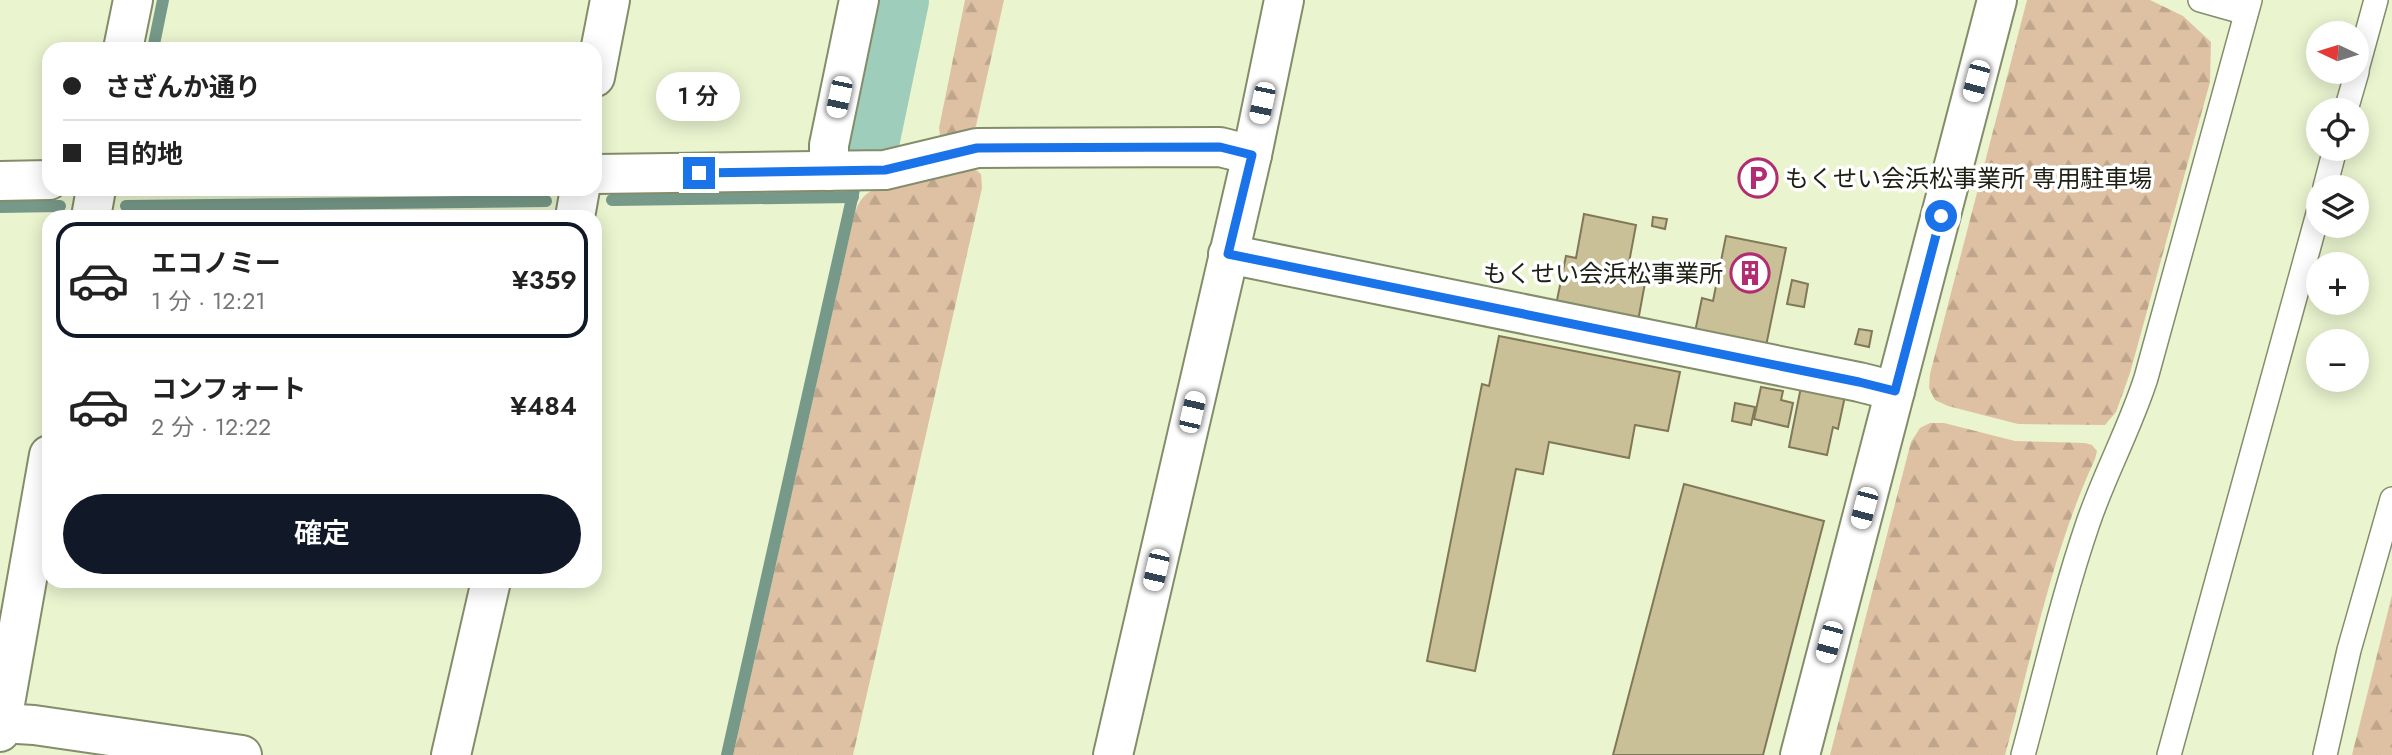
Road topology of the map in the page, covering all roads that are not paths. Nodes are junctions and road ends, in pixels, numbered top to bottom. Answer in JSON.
{"nodes":[{"id":1,"x":133,"y":0,"type":"edge"},
{"id":2,"x":610,"y":0,"type":"edge"},
{"id":3,"x":859,"y":0,"type":"edge"},
{"id":4,"x":1284,"y":0,"type":"edge"},
{"id":5,"x":1997,"y":0,"type":"edge"},
{"id":6,"x":2200,"y":0,"type":"edge"},
{"id":7,"x":2376,"y":0,"type":"edge"},
{"id":8,"x":2248,"y":7,"type":"edge"},
{"id":9,"x":2370,"y":22,"type":"edge"},
{"id":10,"x":124,"y":42,"type":"edge"},
{"id":11,"x":602,"y":42,"type":"edge"},
{"id":12,"x":1252,"y":155,"type":"junction"},
{"id":13,"x":829,"y":171,"type":"junction"},
{"id":14,"x":602,"y":174,"type":"edge"},
{"id":15,"x":42,"y":180,"type":"edge"},
{"id":16,"x":0,"y":181,"type":"edge"},
{"id":17,"x":2311,"y":238,"type":"edge"},
{"id":18,"x":1228,"y":254,"type":"junction"},
{"id":19,"x":1895,"y":391,"type":"junction"},
{"id":20,"x":42,"y":495,"type":"edge"},
{"id":21,"x":2392,"y":499,"type":"edge"},
{"id":22,"x":489,"y":588,"type":"edge"},
{"id":23,"x":1,"y":726,"type":"edge"},
{"id":24,"x":242,"y":755,"type":"edge"},
{"id":25,"x":451,"y":755,"type":"edge"},
{"id":26,"x":1113,"y":755,"type":"edge"},
{"id":27,"x":1800,"y":755,"type":"edge"},
{"id":28,"x":2023,"y":755,"type":"edge"},
{"id":29,"x":2169,"y":755,"type":"edge"},
{"id":30,"x":2325,"y":755,"type":"edge"}],
"edges":[{"from":1,"to":10,"type":"street"},
{"from":2,"to":11,"type":"street"},
{"from":3,"to":13,"type":"street"},
{"from":4,"to":12,"type":"street"},
{"from":5,"to":19,"type":"street"},
{"from":6,"to":8,"type":"lane"},
{"from":7,"to":9,"type":"lane"},
{"from":8,"to":28,"type":"lane"},
{"from":12,"to":13,"type":"street"},
{"from":12,"to":18,"type":"street"},
{"from":13,"to":14,"type":"street"},
{"from":15,"to":16,"type":"street"},
{"from":17,"to":29,"type":"lane"},
{"from":18,"to":19,"type":"street"},
{"from":18,"to":26,"type":"street"},
{"from":19,"to":27,"type":"street"},
{"from":20,"to":23,"type":"street"},
{"from":21,"to":30,"type":"lane"},
{"from":22,"to":25,"type":"street"},
{"from":23,"to":24,"type":"street"}]}
